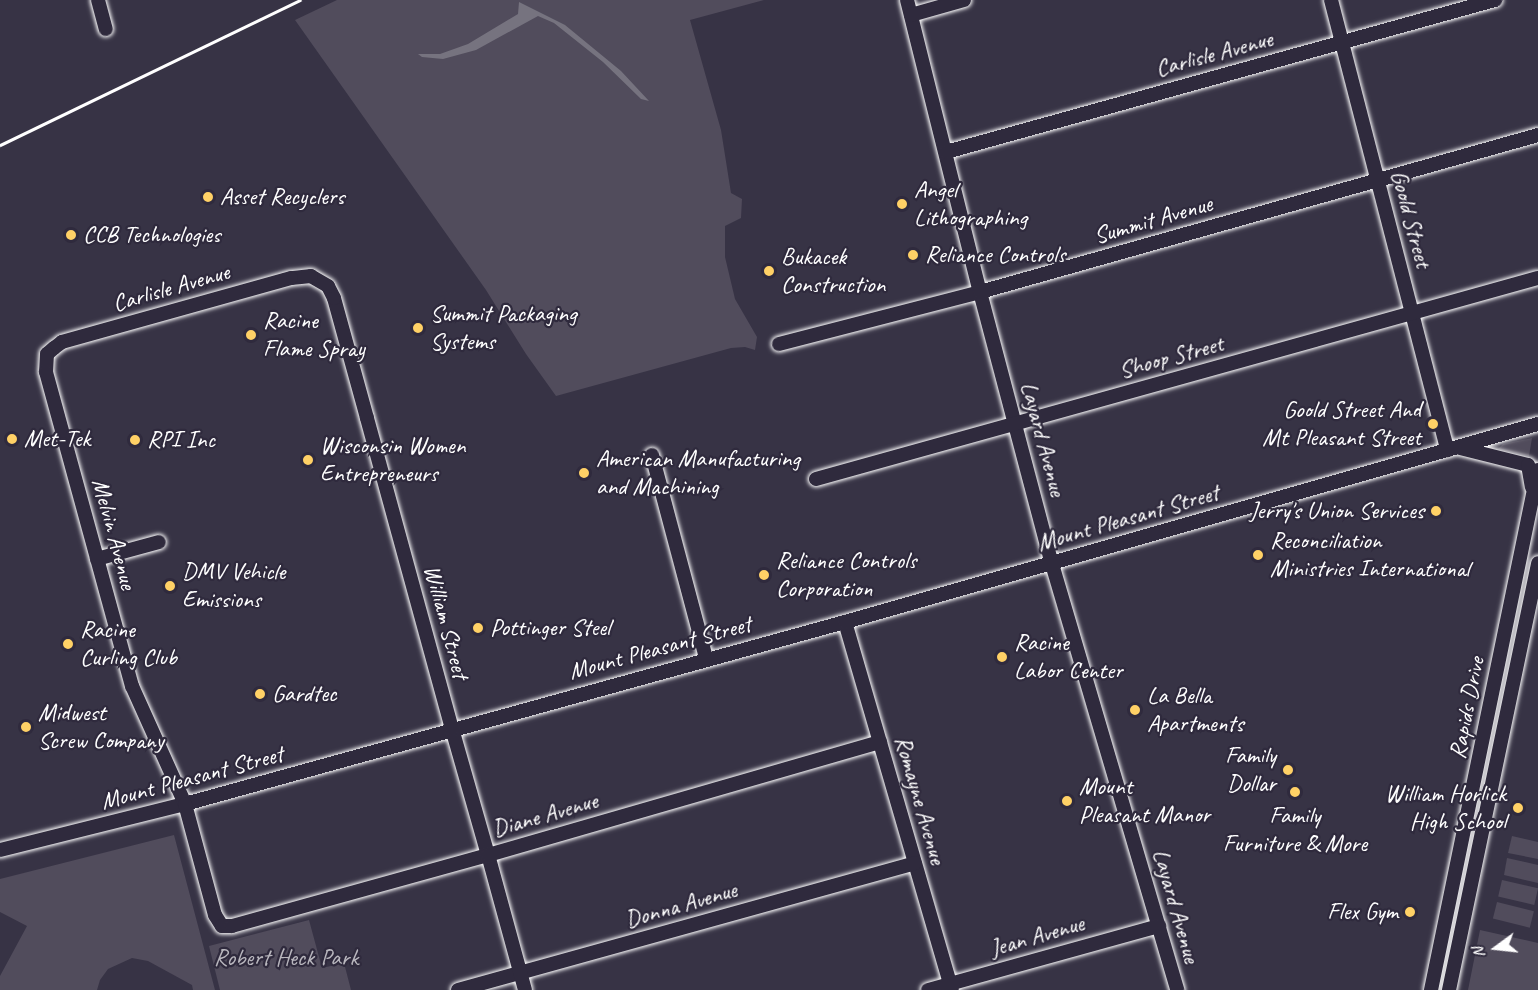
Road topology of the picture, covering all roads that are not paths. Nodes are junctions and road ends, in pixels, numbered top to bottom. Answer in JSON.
{"nodes":[{"id":1,"x":98,"y":0,"type":"edge"},
{"id":2,"x":907,"y":0,"type":"edge"},
{"id":3,"x":964,"y":0,"type":"edge"},
{"id":4,"x":1331,"y":0,"type":"edge"},
{"id":5,"x":1495,"y":0,"type":"edge"},
{"id":6,"x":910,"y":15,"type":"junction"},
{"id":7,"x":106,"y":29,"type":"dead end"},
{"id":8,"x":1342,"y":42,"type":"junction"},
{"id":9,"x":1538,"y":135,"type":"edge"},
{"id":10,"x":946,"y":152,"type":"junction"},
{"id":11,"x":1377,"y":180,"type":"junction"},
{"id":12,"x":311,"y":276,"type":"joint"},
{"id":13,"x":1538,"y":278,"type":"edge"},
{"id":14,"x":980,"y":292,"type":"junction"},
{"id":15,"x":1412,"y":313,"type":"junction"},
{"id":16,"x":779,"y":344,"type":"dead end"},
{"id":17,"x":47,"y":354,"type":"joint"},
{"id":18,"x":1016,"y":423,"type":"junction"},
{"id":19,"x":1538,"y":424,"type":"edge"},
{"id":20,"x":1453,"y":448,"type":"junction"},
{"id":21,"x":652,"y":455,"type":"dead end"},
{"id":22,"x":1538,"y":470,"type":"edge"},
{"id":23,"x":816,"y":479,"type":"dead end"},
{"id":24,"x":1533,"y":495,"type":"junction"},
{"id":25,"x":159,"y":542,"type":"dead end"},
{"id":26,"x":97,"y":559,"type":"junction"},
{"id":27,"x":1538,"y":563,"type":"edge"},
{"id":28,"x":1052,"y":564,"type":"junction"},
{"id":29,"x":845,"y":622,"type":"junction"},
{"id":30,"x":706,"y":658,"type":"junction"},
{"id":31,"x":452,"y":729,"type":"junction"},
{"id":32,"x":880,"y":742,"type":"junction"},
{"id":33,"x":185,"y":804,"type":"junction"},
{"id":34,"x":0,"y":850,"type":"edge"},
{"id":35,"x":488,"y":855,"type":"junction"},
{"id":36,"x":915,"y":863,"type":"junction"},
{"id":37,"x":222,"y":926,"type":"joint"},
{"id":38,"x":1159,"y":926,"type":"junction"},
{"id":39,"x":520,"y":973,"type":"junction"},
{"id":40,"x":952,"y":987,"type":"edge"},
{"id":41,"x":458,"y":990,"type":"edge"},
{"id":42,"x":525,"y":990,"type":"edge"},
{"id":43,"x":928,"y":990,"type":"edge"},
{"id":44,"x":1177,"y":990,"type":"edge"},
{"id":45,"x":1431,"y":990,"type":"edge"},
{"id":46,"x":1449,"y":990,"type":"edge"}],
"edges":[{"from":1,"to":7,"type":"street"},
{"from":2,"to":6,"type":"street","name":"Layard Avenue"},
{"from":3,"to":6,"type":"street"},
{"from":4,"to":8,"type":"street","name":"Goold Street"},
{"from":5,"to":8,"type":"street","name":"Carlisle Avenue"},
{"from":6,"to":10,"type":"street","name":"Layard Avenue"},
{"from":8,"to":10,"type":"street","name":"Carlisle Avenue"},
{"from":8,"to":11,"type":"street","name":"Goold Street"},
{"from":9,"to":11,"type":"street","name":"Summit Avenue"},
{"from":10,"to":14,"type":"street","name":"Layard Avenue"},
{"from":11,"to":14,"type":"street","name":"Summit Avenue"},
{"from":11,"to":15,"type":"street","name":"Goold Street"},
{"from":12,"to":17,"type":"street","name":"Carlisle Avenue"},
{"from":12,"to":31,"type":"street","name":"William Street"},
{"from":13,"to":15,"type":"street","name":"Shoop Street"},
{"from":14,"to":16,"type":"street","name":"Summit Avenue"},
{"from":14,"to":18,"type":"street","name":"Layard Avenue"},
{"from":15,"to":18,"type":"street","name":"Shoop Street"},
{"from":15,"to":20,"type":"street","name":"Goold Street"},
{"from":17,"to":26,"type":"street","name":"Melvin Avenue"},
{"from":18,"to":23,"type":"street","name":"Shoop Street"},
{"from":18,"to":28,"type":"street","name":"Layard Avenue"},
{"from":19,"to":20,"type":"street","name":"Mount Pleasant Street"},
{"from":20,"to":24,"type":"street"},
{"from":20,"to":28,"type":"street","name":"Mount Pleasant Street"},
{"from":21,"to":30,"type":"street"},
{"from":22,"to":24,"type":"street","name":"Rapids Drive"},
{"from":24,"to":45,"type":"street","name":"Rapids Drive"},
{"from":25,"to":26,"type":"street"},
{"from":26,"to":33,"type":"street","name":"Melvin Avenue"},
{"from":27,"to":46,"type":"street","name":"Rapids Drive"},
{"from":28,"to":29,"type":"street","name":"Mount Pleasant Street"},
{"from":28,"to":38,"type":"street","name":"Layard Avenue"},
{"from":29,"to":30,"type":"street","name":"Mount Pleasant Street"},
{"from":29,"to":32,"type":"street","name":"Romayne Avenue"},
{"from":30,"to":31,"type":"street","name":"Mount Pleasant Street"},
{"from":31,"to":33,"type":"street","name":"Mount Pleasant Street"},
{"from":31,"to":35,"type":"street","name":"William Street"},
{"from":32,"to":35,"type":"street","name":"Diane Avenue"},
{"from":32,"to":36,"type":"street","name":"Romayne Avenue"},
{"from":33,"to":34,"type":"street","name":"Mount Pleasant Street"},
{"from":33,"to":37,"type":"street","name":"Melvin Avenue"},
{"from":35,"to":37,"type":"street","name":"Diane Avenue"},
{"from":35,"to":39,"type":"street","name":"William Street"},
{"from":36,"to":39,"type":"street","name":"Donna Avenue"},
{"from":36,"to":40,"type":"street","name":"Romayne Avenue"},
{"from":38,"to":40,"type":"street","name":"Jean Avenue"},
{"from":38,"to":44,"type":"street","name":"Layard Avenue"},
{"from":39,"to":41,"type":"street","name":"Donna Avenue"},
{"from":39,"to":42,"type":"street","name":"William Street"},
{"from":40,"to":43,"type":"street","name":"Jean Avenue"}]}
